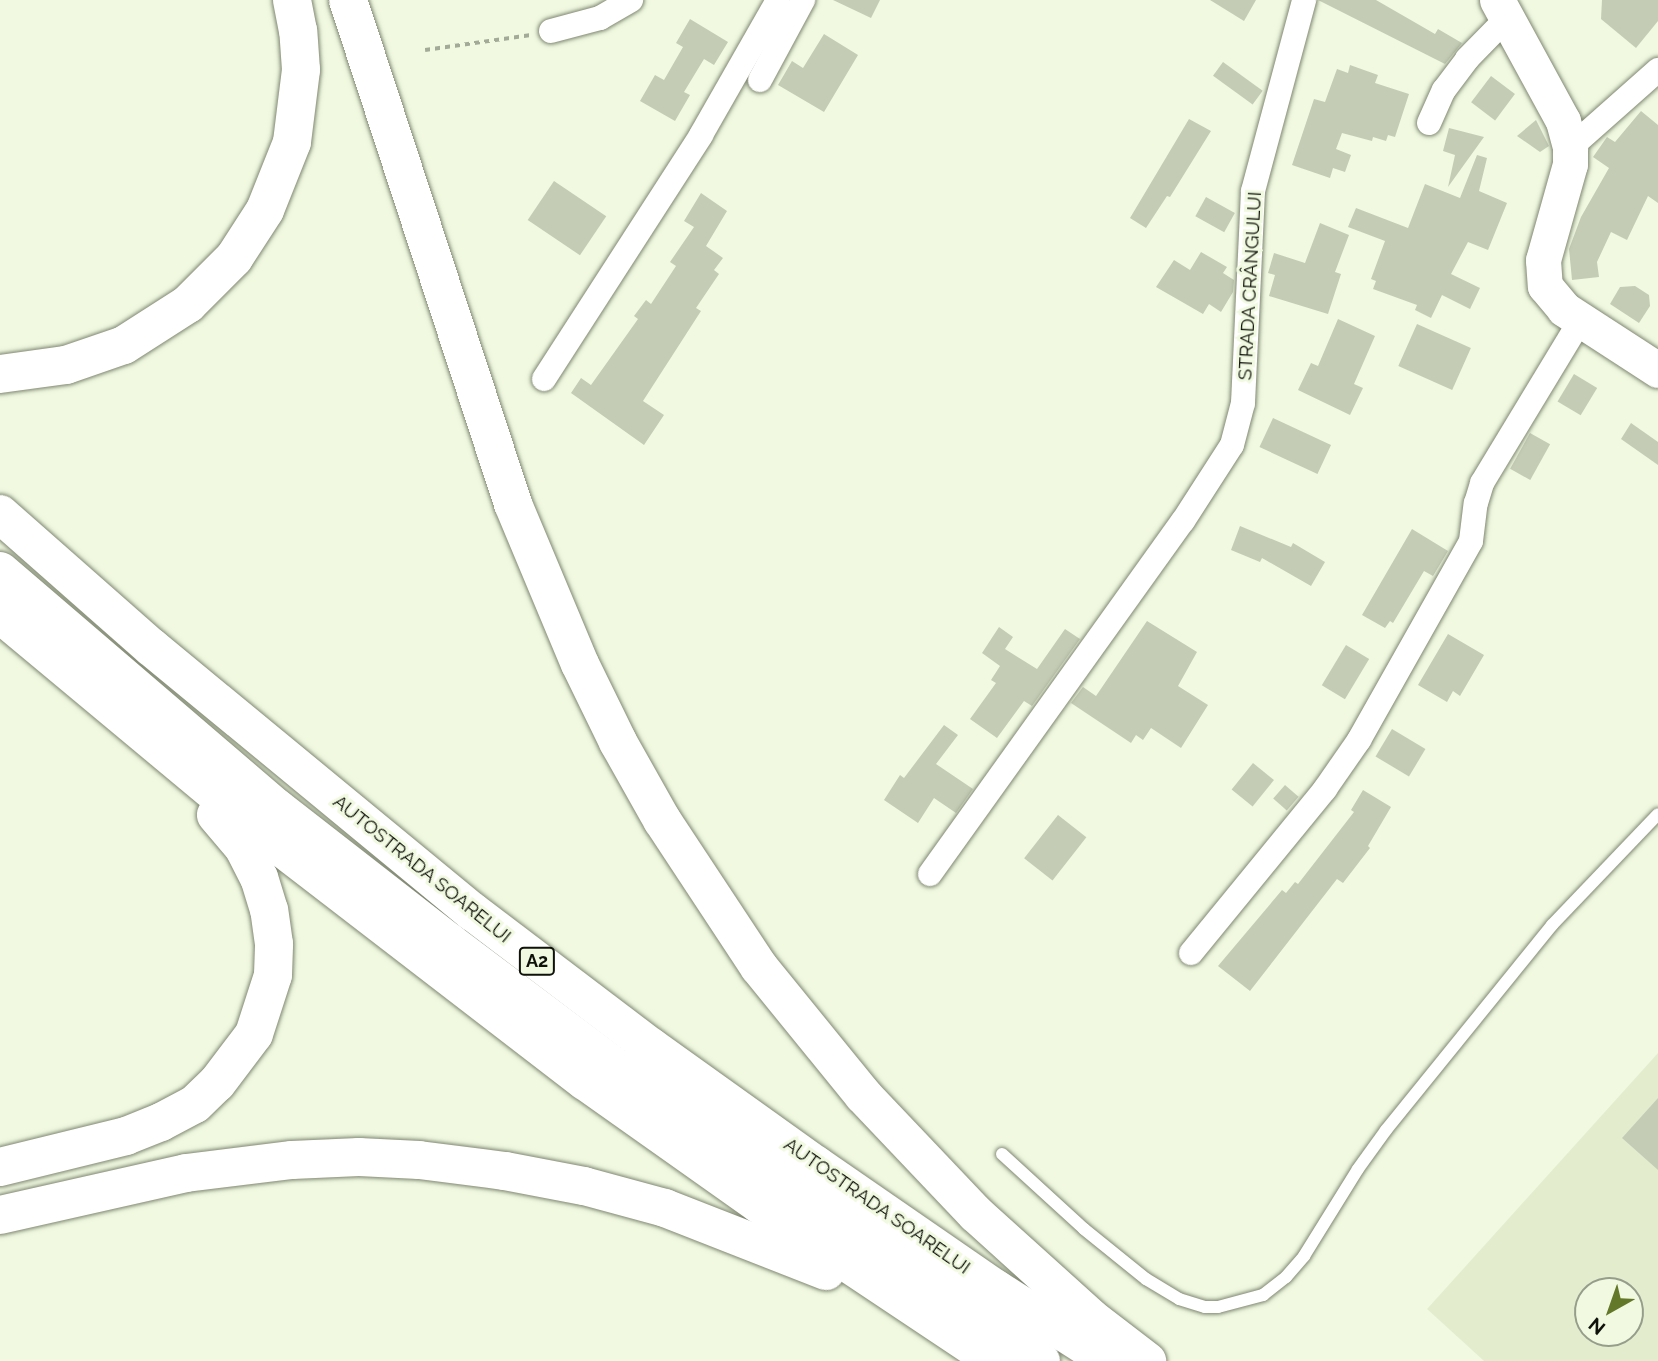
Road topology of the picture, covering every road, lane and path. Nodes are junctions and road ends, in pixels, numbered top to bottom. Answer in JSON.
{"nodes":[{"id":1,"x":292,"y":0,"type":"edge"},
{"id":2,"x":348,"y":0,"type":"edge"},
{"id":3,"x":631,"y":0,"type":"edge"},
{"id":4,"x":778,"y":0,"type":"edge"},
{"id":5,"x":803,"y":0,"type":"edge"},
{"id":6,"x":1304,"y":0,"type":"edge"},
{"id":7,"x":1502,"y":8,"type":"edge"},
{"id":8,"x":551,"y":31,"type":"joint"},
{"id":9,"x":425,"y":50,"type":"dead end"},
{"id":10,"x":1658,"y":70,"type":"edge"},
{"id":11,"x":760,"y":79,"type":"dead end"},
{"id":12,"x":1429,"y":123,"type":"dead end"},
{"id":13,"x":1570,"y":148,"type":"junction"},
{"id":14,"x":1580,"y":321,"type":"junction"},
{"id":15,"x":1658,"y":370,"type":"edge"},
{"id":16,"x":0,"y":374,"type":"edge"},
{"id":17,"x":544,"y":379,"type":"dead end"},
{"id":18,"x":0,"y":514,"type":"edge"},
{"id":19,"x":0,"y":571,"type":"edge"},
{"id":20,"x":0,"y":614,"type":"edge"},
{"id":21,"x":100,"y":700,"type":"junction"},
{"id":22,"x":1658,"y":814,"type":"edge"},
{"id":23,"x":930,"y":874,"type":"dead end"},
{"id":24,"x":1191,"y":953,"type":"dead end"},
{"id":25,"x":1002,"y":1154,"type":"dead end"},
{"id":26,"x":0,"y":1167,"type":"edge"},
{"id":27,"x":0,"y":1215,"type":"edge"},
{"id":28,"x":907,"y":1306,"type":"junction"},
{"id":29,"x":993,"y":1361,"type":"edge"},
{"id":30,"x":1041,"y":1361,"type":"edge"},
{"id":31,"x":1109,"y":1361,"type":"edge"},
{"id":32,"x":1147,"y":1361,"type":"edge"}],
"edges":[{"from":1,"to":16,"type":"highway"},
{"from":2,"to":32,"type":"highway"},
{"from":3,"to":8,"type":"street"},
{"from":4,"to":17,"type":"street"},
{"from":5,"to":11,"type":"street"},
{"from":6,"to":23,"type":"street","name":"STRADA CRÂNGULUI"},
{"from":7,"to":12,"type":"street"},
{"from":7,"to":13,"type":"street"},
{"from":8,"to":9,"type":"path"},
{"from":10,"to":13,"type":"street"},
{"from":13,"to":14,"type":"street"},
{"from":14,"to":15,"type":"street"},
{"from":14,"to":24,"type":"street"},
{"from":18,"to":31,"type":"highway","name":"AUTOSTRADA SOARELUI","number":"A2"},
{"from":19,"to":30,"type":"highway","name":"AUTOSTRADA SOARELUI","number":"A2"},
{"from":20,"to":21,"type":"highway"},
{"from":21,"to":26,"type":"highway"},
{"from":21,"to":28,"type":"highway"},
{"from":22,"to":25,"type":"lane"},
{"from":27,"to":28,"type":"highway"},
{"from":28,"to":29,"type":"highway"}]}
